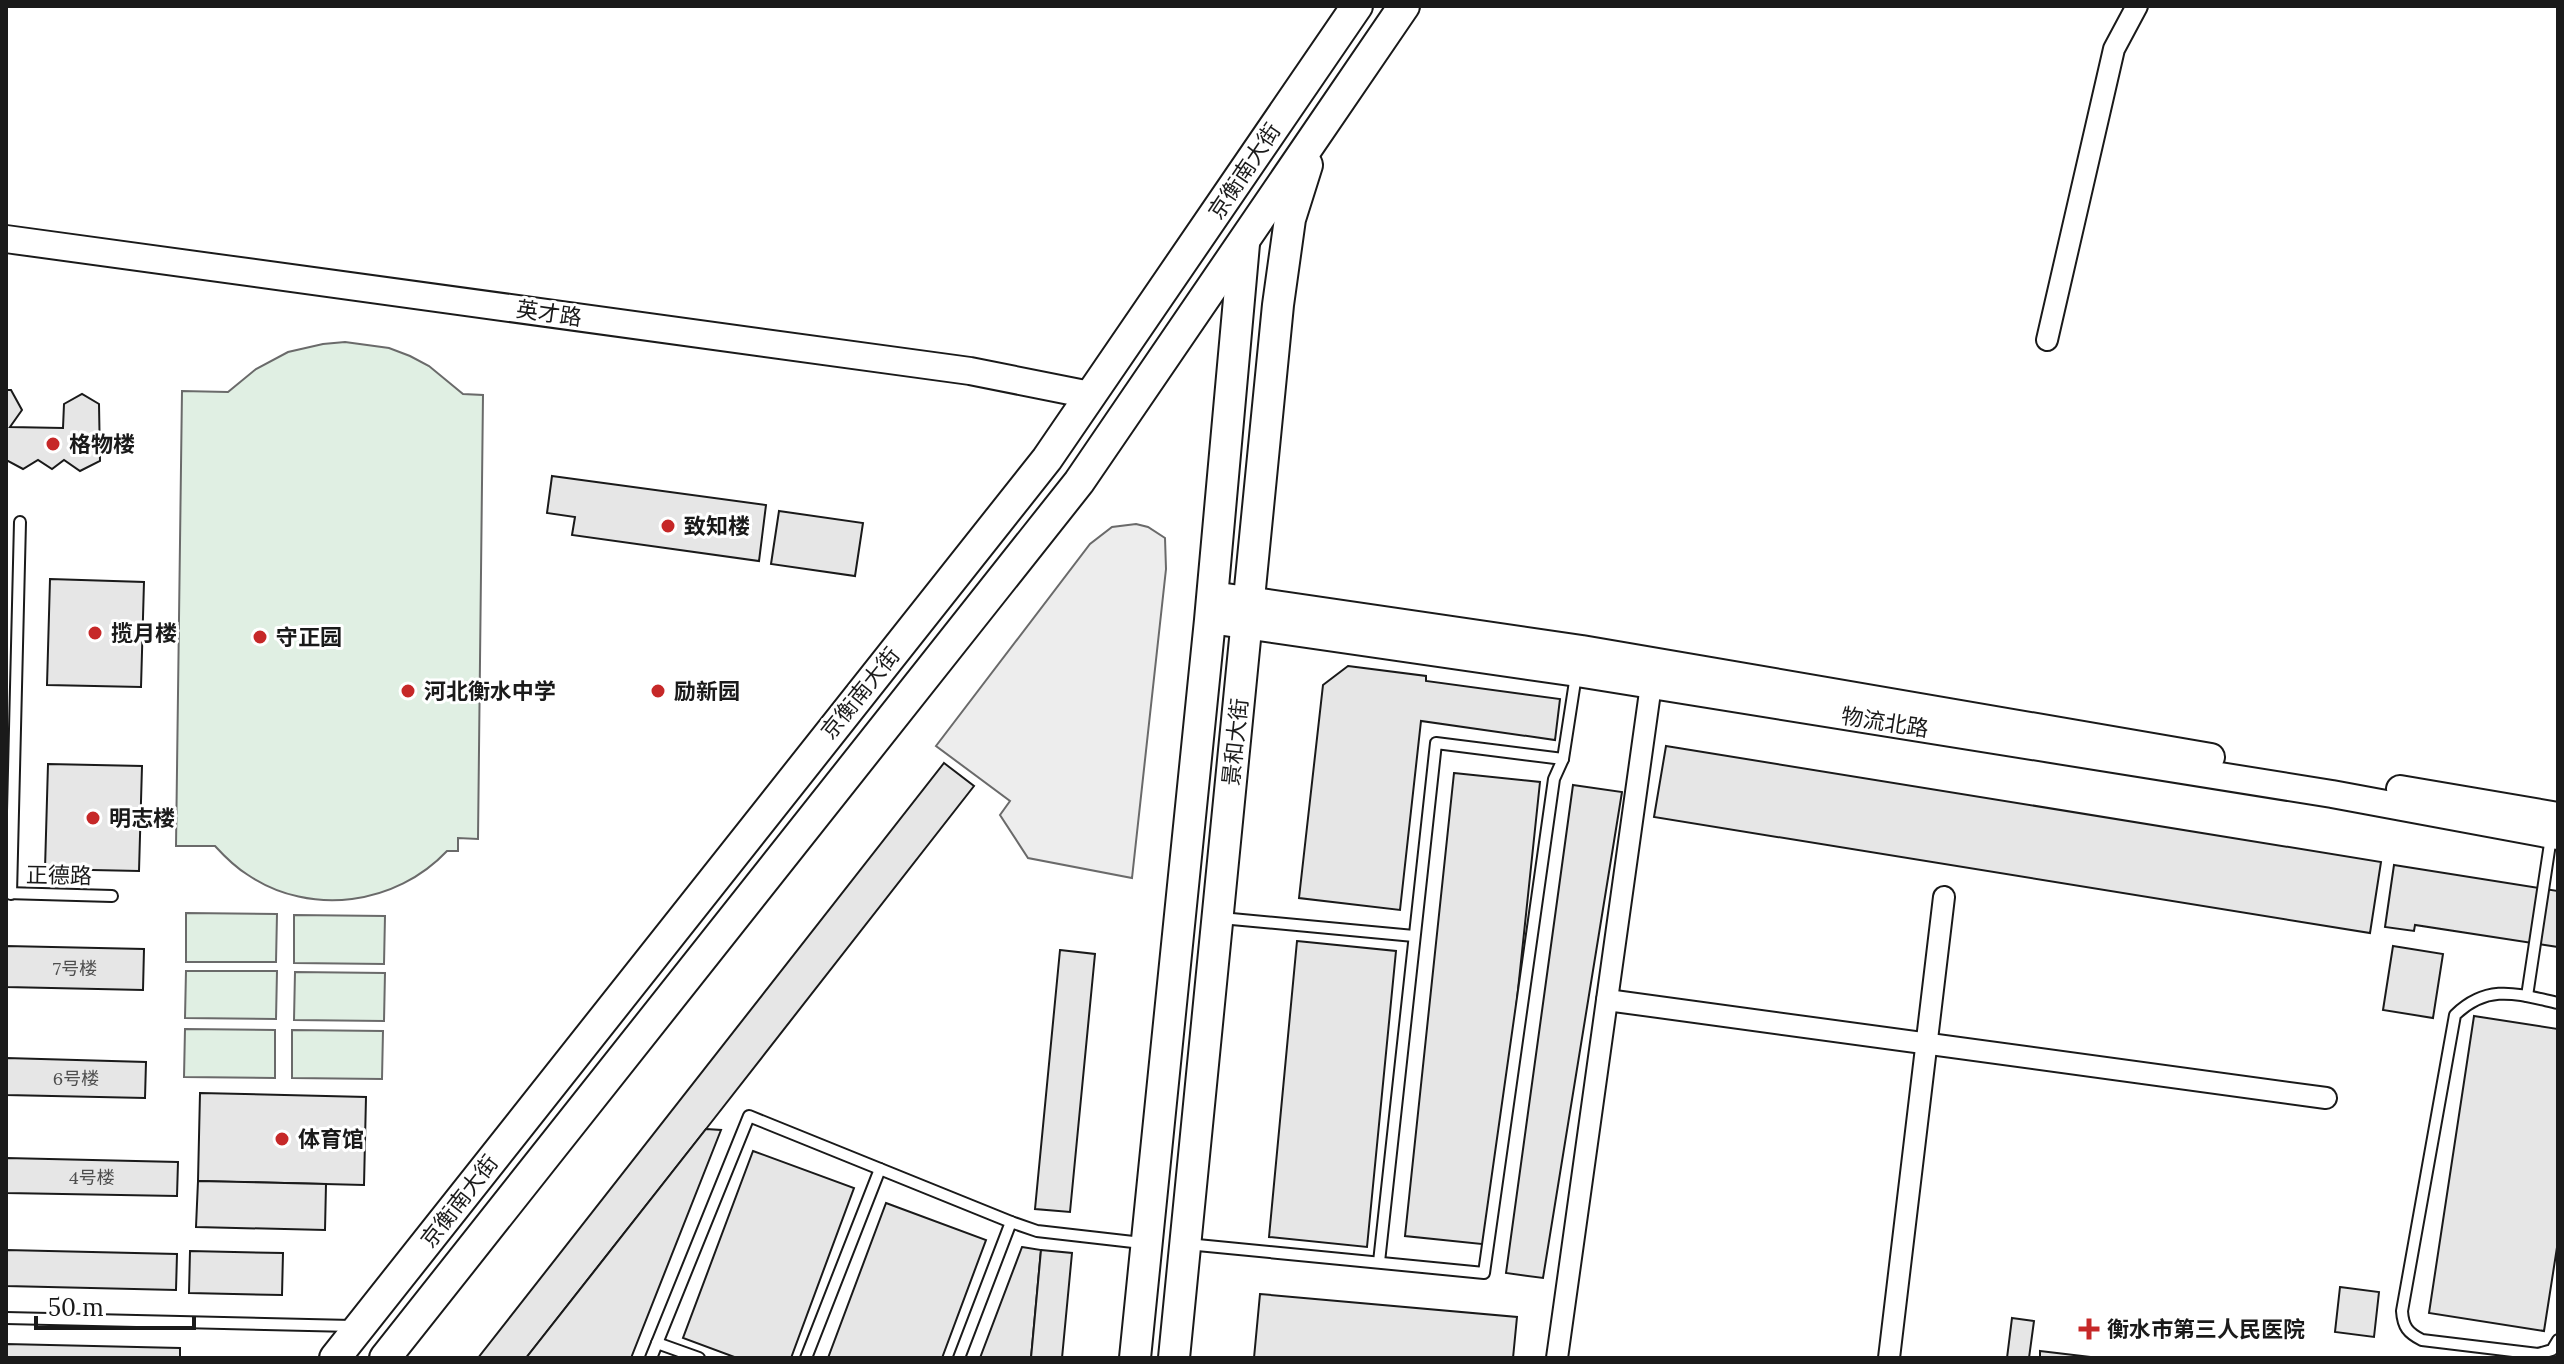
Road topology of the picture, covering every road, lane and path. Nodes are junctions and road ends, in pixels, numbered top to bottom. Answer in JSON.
{"nodes":[{"id":1,"x":1357,"y":6,"type":"edge"},
{"id":2,"x":1404,"y":6,"type":"edge"},
{"id":3,"x":2137,"y":6,"type":"edge"},
{"id":4,"x":1319,"y":131,"type":"junction"},
{"id":5,"x":1252,"y":159,"type":"junction"},
{"id":6,"x":6,"y":239,"type":"edge"},
{"id":7,"x":1244,"y":240,"type":"junction"},
{"id":8,"x":2047,"y":340,"type":"dead end"},
{"id":9,"x":1090,"y":395,"type":"junction"},
{"id":10,"x":20,"y":522,"type":"dead end"},
{"id":11,"x":1211,"y":607,"type":"junction"},
{"id":12,"x":1249,"y":612,"type":"junction"},
{"id":13,"x":1577,"y":673,"type":"junction"},
{"id":14,"x":1650,"y":692,"type":"dead end"},
{"id":15,"x":1563,"y":759,"type":"junction"},
{"id":16,"x":2556,"y":829,"type":"edge"},
{"id":17,"x":8,"y":894,"type":"edge"},
{"id":18,"x":112,"y":896,"type":"dead end"},
{"id":19,"x":1944,"y":897,"type":"dead end"},
{"id":20,"x":1217,"y":918,"type":"junction"},
{"id":21,"x":1414,"y":936,"type":"junction"},
{"id":22,"x":2527,"y":996,"type":"junction"},
{"id":23,"x":1607,"y":1000,"type":"junction"},
{"id":24,"x":2558,"y":1003,"type":"edge"},
{"id":25,"x":1926,"y":1043,"type":"junction"},
{"id":26,"x":2326,"y":1098,"type":"dead end"},
{"id":27,"x":880,"y":1169,"type":"junction"},
{"id":28,"x":1011,"y":1222,"type":"junction"},
{"id":29,"x":1147,"y":1243,"type":"junction"},
{"id":30,"x":1185,"y":1243,"type":"junction"},
{"id":31,"x":1379,"y":1262,"type":"junction"},
{"id":32,"x":6,"y":1318,"type":"edge"},
{"id":33,"x":360,"y":1326,"type":"junction"},
{"id":34,"x":2558,"y":1340,"type":"edge"},
{"id":35,"x":657,"y":1343,"type":"junction"},
{"id":36,"x":335,"y":1358,"type":"edge"},
{"id":37,"x":385,"y":1358,"type":"edge"},
{"id":38,"x":651,"y":1358,"type":"edge"},
{"id":39,"x":699,"y":1358,"type":"edge"},
{"id":40,"x":806,"y":1358,"type":"edge"},
{"id":41,"x":959,"y":1358,"type":"edge"},
{"id":42,"x":1135,"y":1358,"type":"edge"},
{"id":43,"x":1174,"y":1358,"type":"edge"},
{"id":44,"x":1557,"y":1358,"type":"edge"},
{"id":45,"x":1889,"y":1358,"type":"edge"}],
"edges":[{"from":1,"to":5,"type":"main road","name":"京衡南大街"},
{"from":2,"to":4,"type":"main road","name":"京衡南大街"},
{"from":3,"to":8,"type":"street"},
{"from":4,"to":7,"type":"main road","name":"京衡南大街"},
{"from":4,"to":12,"type":"main road","name":"景和大街"},
{"from":5,"to":7,"type":"main road","name":"景和大街"},
{"from":5,"to":9,"type":"main road","name":"京衡南大街"},
{"from":6,"to":9,"type":"street","name":"英才路"},
{"from":7,"to":11,"type":"main road","name":"景和大街"},
{"from":7,"to":37,"type":"main road","name":"京衡南大街"},
{"from":9,"to":33,"type":"main road","name":"京衡南大街"},
{"from":10,"to":17,"type":"lane"},
{"from":11,"to":12,"type":"street","name":"物流北路"},
{"from":11,"to":29,"type":"main road","name":"景和大街"},
{"from":12,"to":13,"type":"street","name":"物流北路"},
{"from":12,"to":16,"type":"street","name":"物流北路"},
{"from":12,"to":20,"type":"main road","name":"景和大街"},
{"from":13,"to":15,"type":"lane"},
{"from":13,"to":16,"type":"street","name":"物流北路"},
{"from":14,"to":23,"type":"street"},
{"from":15,"to":21,"type":"lane"},
{"from":15,"to":31,"type":"lane"},
{"from":16,"to":22,"type":"lane"},
{"from":17,"to":18,"type":"lane","name":"正德路"},
{"from":19,"to":25,"type":"street"},
{"from":20,"to":21,"type":"lane"},
{"from":20,"to":30,"type":"main road","name":"景和大街"},
{"from":21,"to":31,"type":"lane"},
{"from":22,"to":24,"type":"lane"},
{"from":22,"to":34,"type":"lane"},
{"from":23,"to":25,"type":"street"},
{"from":23,"to":44,"type":"street"},
{"from":25,"to":26,"type":"street"},
{"from":25,"to":45,"type":"street"},
{"from":27,"to":28,"type":"lane"},
{"from":27,"to":35,"type":"lane"},
{"from":27,"to":40,"type":"lane"},
{"from":28,"to":29,"type":"lane"},
{"from":28,"to":41,"type":"lane"},
{"from":29,"to":42,"type":"main road","name":"景和大街"},
{"from":30,"to":31,"type":"lane"},
{"from":30,"to":43,"type":"main road","name":"景和大街"},
{"from":32,"to":33,"type":"lane"},
{"from":33,"to":36,"type":"main road","name":"京衡南大街"},
{"from":35,"to":38,"type":"lane"},
{"from":35,"to":39,"type":"lane"}]}
